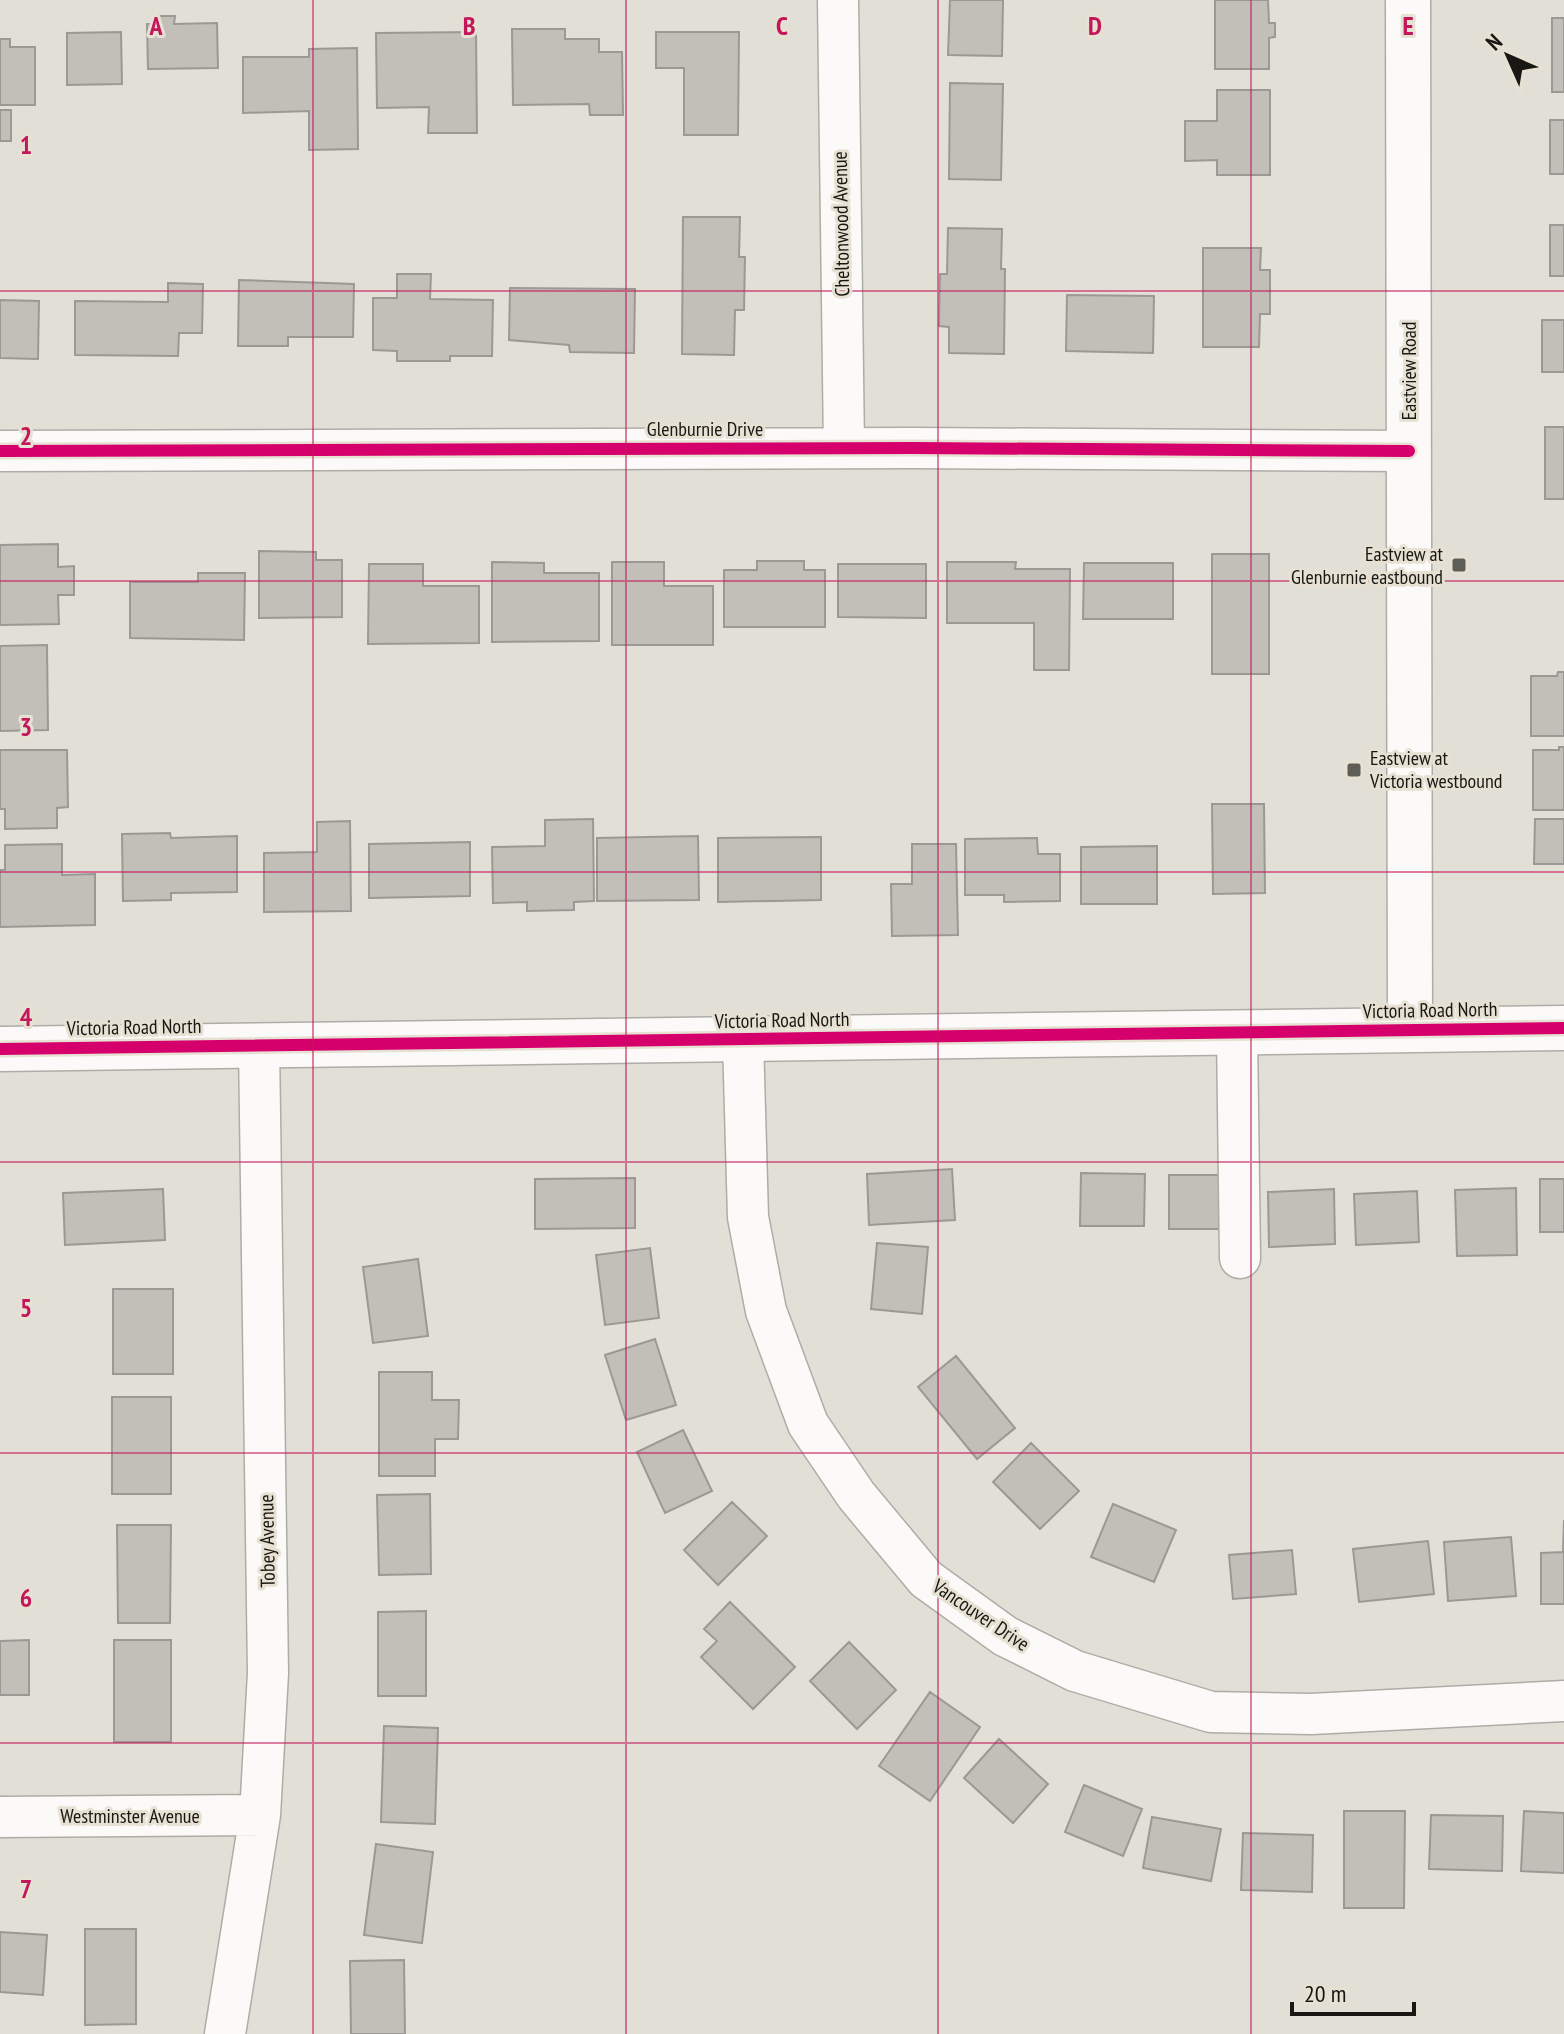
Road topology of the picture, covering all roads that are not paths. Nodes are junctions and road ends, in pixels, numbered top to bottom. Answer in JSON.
{"nodes":[{"id":1,"x":838,"y":0,"type":"edge"},
{"id":2,"x":1408,"y":0,"type":"edge"},
{"id":3,"x":844,"y":448,"type":"junction"},
{"id":4,"x":0,"y":451,"type":"edge"},
{"id":5,"x":1409,"y":451,"type":"junction"},
{"id":6,"x":1564,"y":1028,"type":"edge"},
{"id":7,"x":1410,"y":1030,"type":"junction"},
{"id":8,"x":1237,"y":1033,"type":"junction"},
{"id":9,"x":743,"y":1040,"type":"junction"},
{"id":10,"x":259,"y":1045,"type":"junction"},
{"id":11,"x":0,"y":1049,"type":"edge"},
{"id":12,"x":1240,"y":1258,"type":"dead end"},
{"id":13,"x":1564,"y":1701,"type":"edge"},
{"id":14,"x":260,"y":1815,"type":"junction"},
{"id":15,"x":0,"y":1817,"type":"edge"},
{"id":16,"x":225,"y":2034,"type":"edge"}],
"edges":[{"from":1,"to":3,"type":"street","name":"Cheltonwood Avenue"},
{"from":2,"to":5,"type":"main road","name":"Eastview Road"},
{"from":3,"to":4,"type":"street","name":"Glenburnie Drive"},
{"from":3,"to":5,"type":"street","name":"Glenburnie Drive"},
{"from":5,"to":7,"type":"main road","name":"Eastview Road"},
{"from":6,"to":7,"type":"main road","name":"Victoria Road North"},
{"from":7,"to":8,"type":"main road","name":"Victoria Road North"},
{"from":8,"to":9,"type":"main road","name":"Victoria Road North"},
{"from":8,"to":12,"type":"street"},
{"from":9,"to":10,"type":"main road","name":"Victoria Road North"},
{"from":9,"to":13,"type":"street","name":"Vancouver Drive"},
{"from":10,"to":11,"type":"main road","name":"Victoria Road North"},
{"from":10,"to":14,"type":"street","name":"Tobey Avenue"},
{"from":14,"to":15,"type":"street","name":"Westminster Avenue"},
{"from":14,"to":16,"type":"street","name":"Tobey Avenue"}]}
